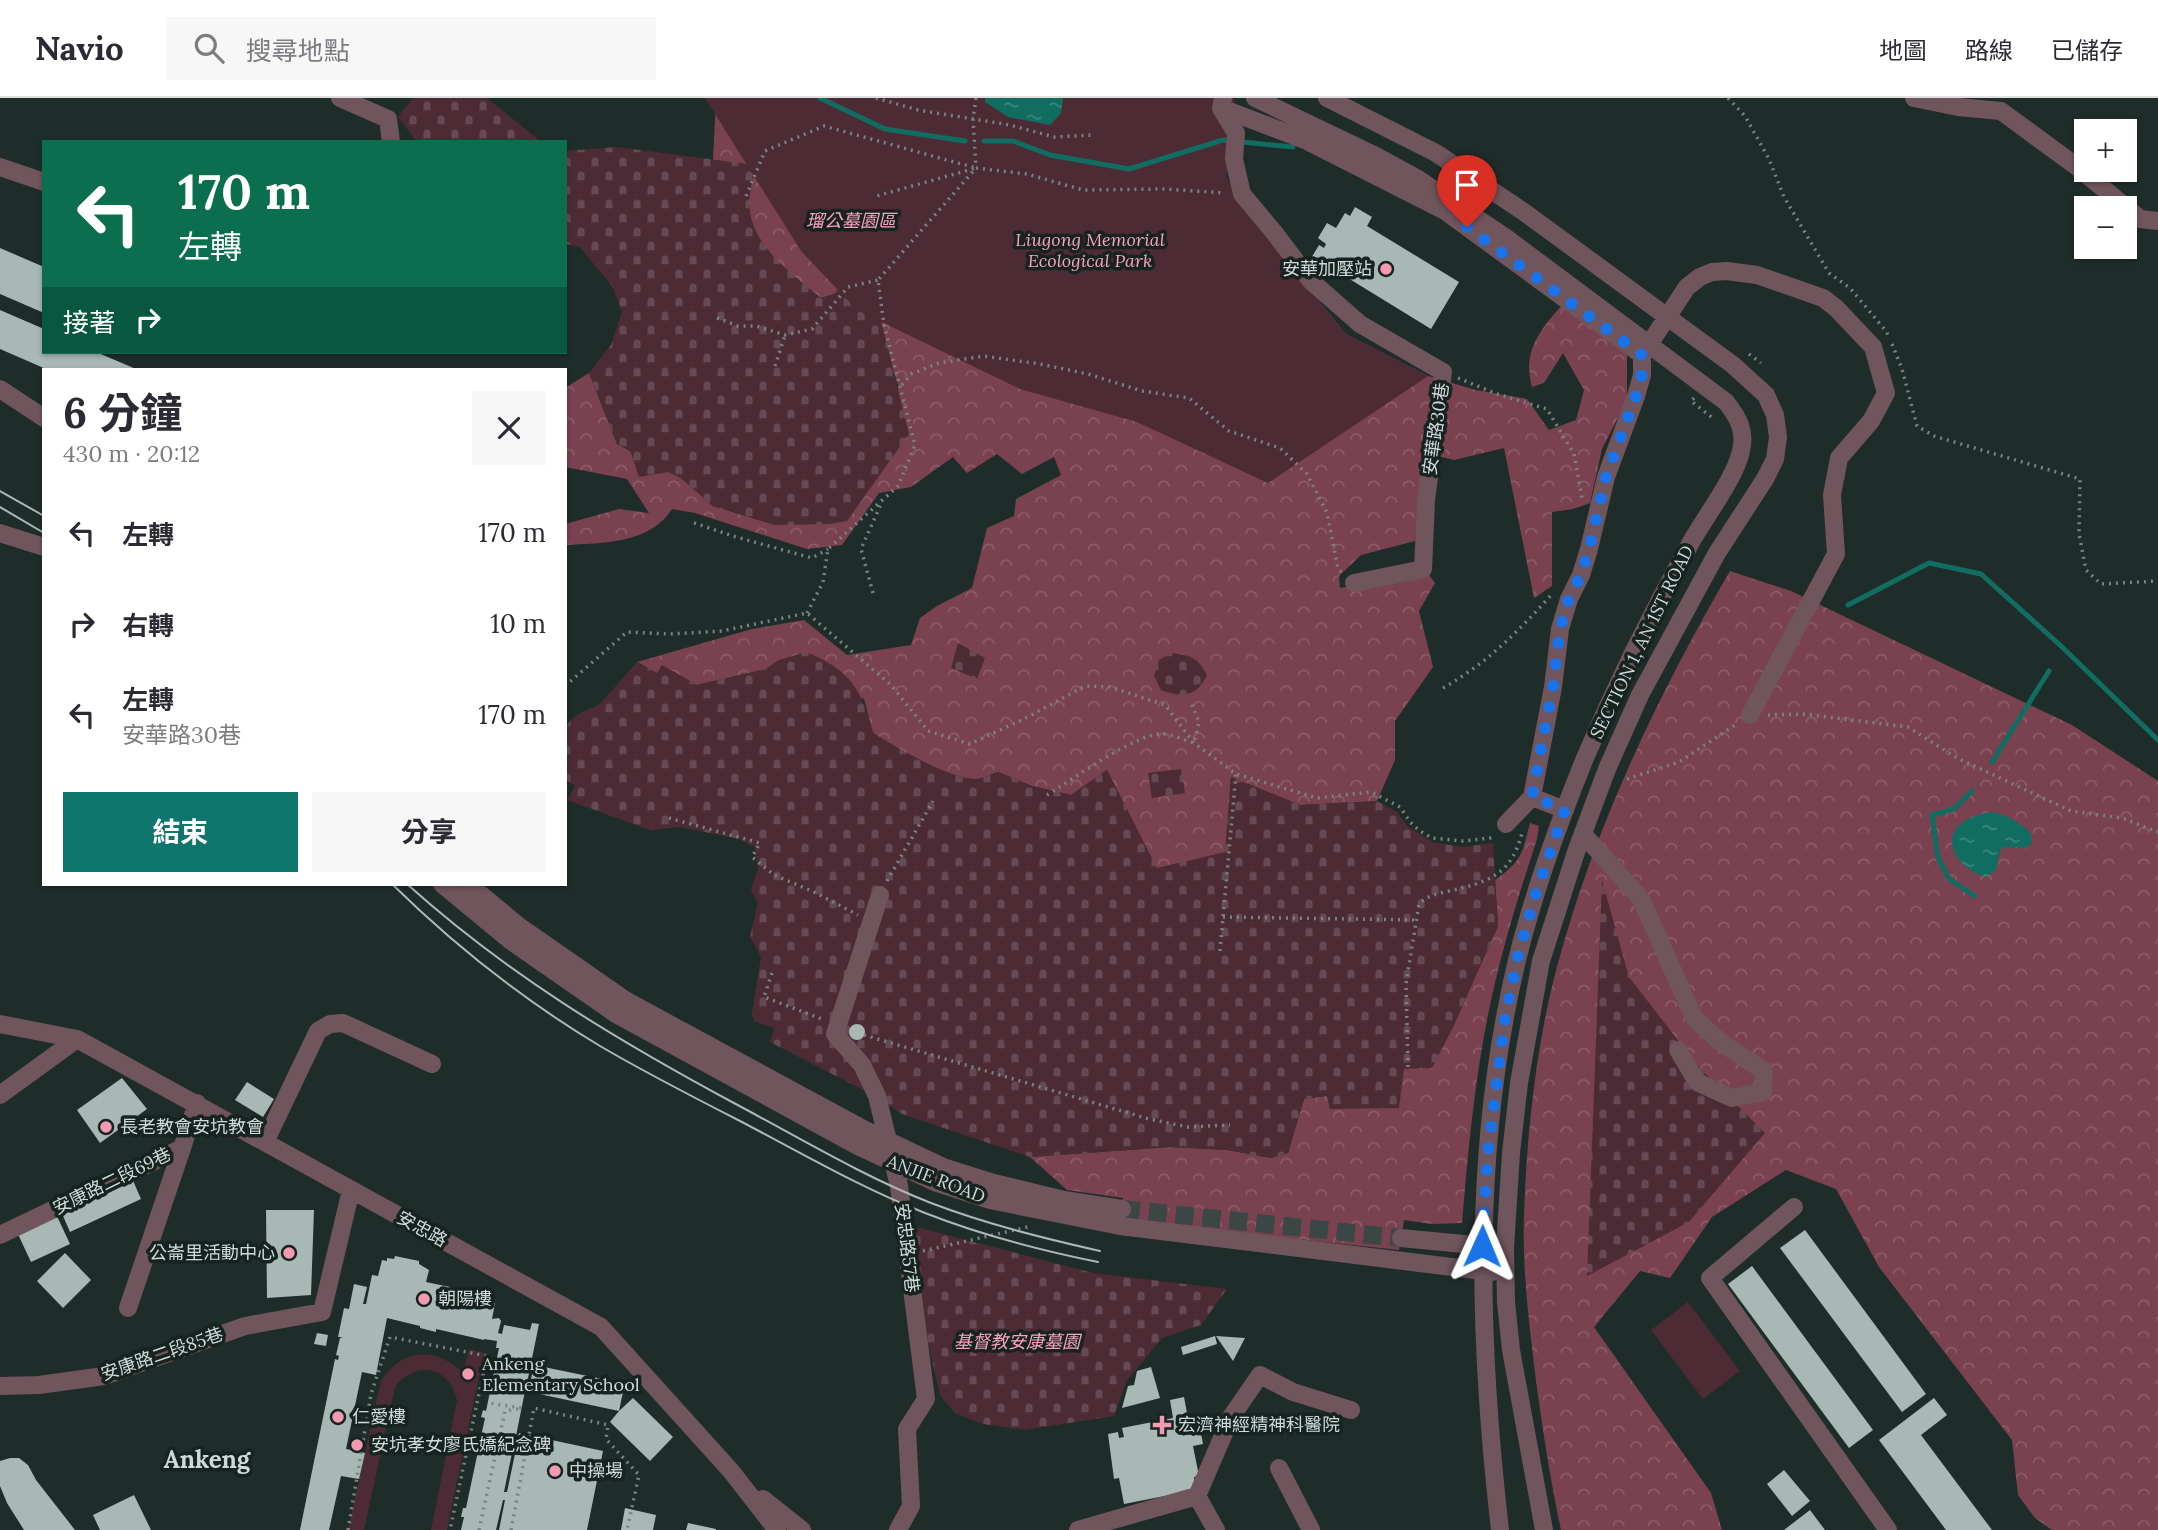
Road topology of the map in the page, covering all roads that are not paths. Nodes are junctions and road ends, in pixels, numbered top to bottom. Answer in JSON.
{"nodes":[{"id":1,"x":340,"y":98,"type":"edge"},
{"id":2,"x":1255,"y":98,"type":"edge"},
{"id":3,"x":1326,"y":98,"type":"edge"},
{"id":4,"x":1914,"y":98,"type":"edge"},
{"id":5,"x":1962,"y":102,"type":"edge"},
{"id":6,"x":1222,"y":103,"type":"edge"},
{"id":7,"x":391,"y":140,"type":"edge"},
{"id":8,"x":0,"y":167,"type":"edge"},
{"id":9,"x":42,"y":181,"type":"edge"},
{"id":10,"x":2158,"y":221,"type":"edge"},
{"id":11,"x":1642,"y":355,"type":"junction"},
{"id":12,"x":0,"y":389,"type":"edge"},
{"id":13,"x":42,"y":417,"type":"edge"},
{"id":14,"x":0,"y":533,"type":"edge"},
{"id":15,"x":42,"y":546,"type":"edge"},
{"id":16,"x":1354,"y":583,"type":"road end"},
{"id":17,"x":1750,"y":715,"type":"road end"},
{"id":18,"x":1532,"y":797,"type":"junction"},
{"id":19,"x":1565,"y":810,"type":"junction"},
{"id":20,"x":1514,"y":828,"type":"road end"},
{"id":21,"x":1583,"y":834,"type":"junction"},
{"id":22,"x":1553,"y":844,"type":"junction"},
{"id":23,"x":1576,"y":852,"type":"junction"},
{"id":24,"x":444,"y":886,"type":"edge"},
{"id":25,"x":470,"y":886,"type":"edge"},
{"id":26,"x":880,"y":895,"type":"road end"},
{"id":27,"x":0,"y":1024,"type":"edge"},
{"id":28,"x":76,"y":1039,"type":"junction"},
{"id":29,"x":1678,"y":1050,"type":"dead end"},
{"id":30,"x":432,"y":1064,"type":"dead end"},
{"id":31,"x":0,"y":1096,"type":"edge"},
{"id":32,"x":197,"y":1103,"type":"junction"},
{"id":33,"x":265,"y":1142,"type":"junction"},
{"id":34,"x":182,"y":1148,"type":"junction"},
{"id":35,"x":351,"y":1190,"type":"junction"},
{"id":36,"x":1794,"y":1207,"type":"dead end"},
{"id":37,"x":1063,"y":1208,"type":"junction"},
{"id":38,"x":1122,"y":1209,"type":"tunnel mouth"},
{"id":39,"x":0,"y":1235,"type":"edge"},
{"id":40,"x":1401,"y":1238,"type":"tunnel mouth"},
{"id":41,"x":1482,"y":1246,"type":"junction"},
{"id":42,"x":1505,"y":1248,"type":"junction"},
{"id":43,"x":1482,"y":1271,"type":"junction"},
{"id":44,"x":1506,"y":1274,"type":"junction"},
{"id":45,"x":128,"y":1308,"type":"dead end"},
{"id":46,"x":0,"y":1386,"type":"edge"},
{"id":47,"x":1352,"y":1410,"type":"dead end"},
{"id":48,"x":1279,"y":1468,"type":"dead end"},
{"id":49,"x":731,"y":1471,"type":"junction"},
{"id":50,"x":1196,"y":1496,"type":"junction"},
{"id":51,"x":1113,"y":1525,"type":"edge"},
{"id":52,"x":777,"y":1530,"type":"edge"},
{"id":53,"x":802,"y":1530,"type":"edge"},
{"id":54,"x":898,"y":1530,"type":"edge"},
{"id":55,"x":1078,"y":1530,"type":"edge"},
{"id":56,"x":1216,"y":1530,"type":"edge"},
{"id":57,"x":1311,"y":1530,"type":"edge"},
{"id":58,"x":1500,"y":1530,"type":"edge"},
{"id":59,"x":1544,"y":1530,"type":"edge"},
{"id":60,"x":1888,"y":1530,"type":"edge"}],
"edges":[{"from":1,"to":7,"type":"street"},
{"from":2,"to":19,"type":"street","name":"SECTION 1, AN 1ST ROAD"},
{"from":3,"to":21,"type":"street","name":"SECTION 1, AN 1ST ROAD"},
{"from":4,"to":5,"type":"street"},
{"from":5,"to":10,"type":"street"},
{"from":6,"to":11,"type":"street","name":"安華路30巷"},
{"from":6,"to":16,"type":"street","name":"安華路30巷"},
{"from":8,"to":9,"type":"street"},
{"from":11,"to":17,"type":"street"},
{"from":11,"to":18,"type":"street"},
{"from":12,"to":13,"type":"street"},
{"from":14,"to":15,"type":"street"},
{"from":18,"to":19,"type":"street"},
{"from":18,"to":20,"type":"street"},
{"from":19,"to":22,"type":"street","name":"SECTION 1, AN 1ST ROAD"},
{"from":21,"to":23,"type":"street","name":"SECTION 1, AN 1ST ROAD"},
{"from":21,"to":29,"type":"street"},
{"from":22,"to":23,"type":"street"},
{"from":22,"to":41,"type":"street","name":"SECTION 1, AN 1ST ROAD"},
{"from":23,"to":42,"type":"street","name":"SECTION 1, AN 1ST ROAD"},
{"from":24,"to":37,"type":"street","name":"ANJIE ROAD"},
{"from":25,"to":37,"type":"street","name":"ANJIE ROAD"},
{"from":26,"to":54,"type":"street","name":"安忠路57巷"},
{"from":27,"to":28,"type":"street","name":"安忠路"},
{"from":28,"to":31,"type":"street"},
{"from":28,"to":32,"type":"street","name":"安忠路"},
{"from":30,"to":33,"type":"street"},
{"from":32,"to":33,"type":"street","name":"安忠路"},
{"from":32,"to":34,"type":"street","name":"安康路二段69巷"},
{"from":33,"to":35,"type":"street","name":"安忠路"},
{"from":34,"to":39,"type":"street","name":"安康路二段69巷"},
{"from":34,"to":45,"type":"street"},
{"from":35,"to":46,"type":"street","name":"安康路二段85巷"},
{"from":35,"to":49,"type":"street","name":"安忠路"},
{"from":36,"to":60,"type":"street"},
{"from":37,"to":38,"type":"street","name":"ANJIE ROAD"},
{"from":37,"to":43,"type":"street","name":"ANJIE ROAD"},
{"from":40,"to":41,"type":"street"},
{"from":41,"to":42,"type":"street"},
{"from":41,"to":43,"type":"street","name":"SECTION 1, AN 1ST ROAD"},
{"from":42,"to":44,"type":"street","name":"SECTION 1, AN 1ST ROAD"},
{"from":43,"to":44,"type":"street","name":"ANJIE ROAD"},
{"from":43,"to":58,"type":"street","name":"SECTION 1, AN 1ST ROAD"},
{"from":44,"to":59,"type":"street","name":"SECTION 1, AN 1ST ROAD"},
{"from":47,"to":50,"type":"street"},
{"from":48,"to":57,"type":"street"},
{"from":49,"to":52,"type":"street","name":"安忠路"},
{"from":49,"to":53,"type":"street"},
{"from":50,"to":51,"type":"street"},
{"from":50,"to":56,"type":"street"},
{"from":51,"to":55,"type":"street"}]}
